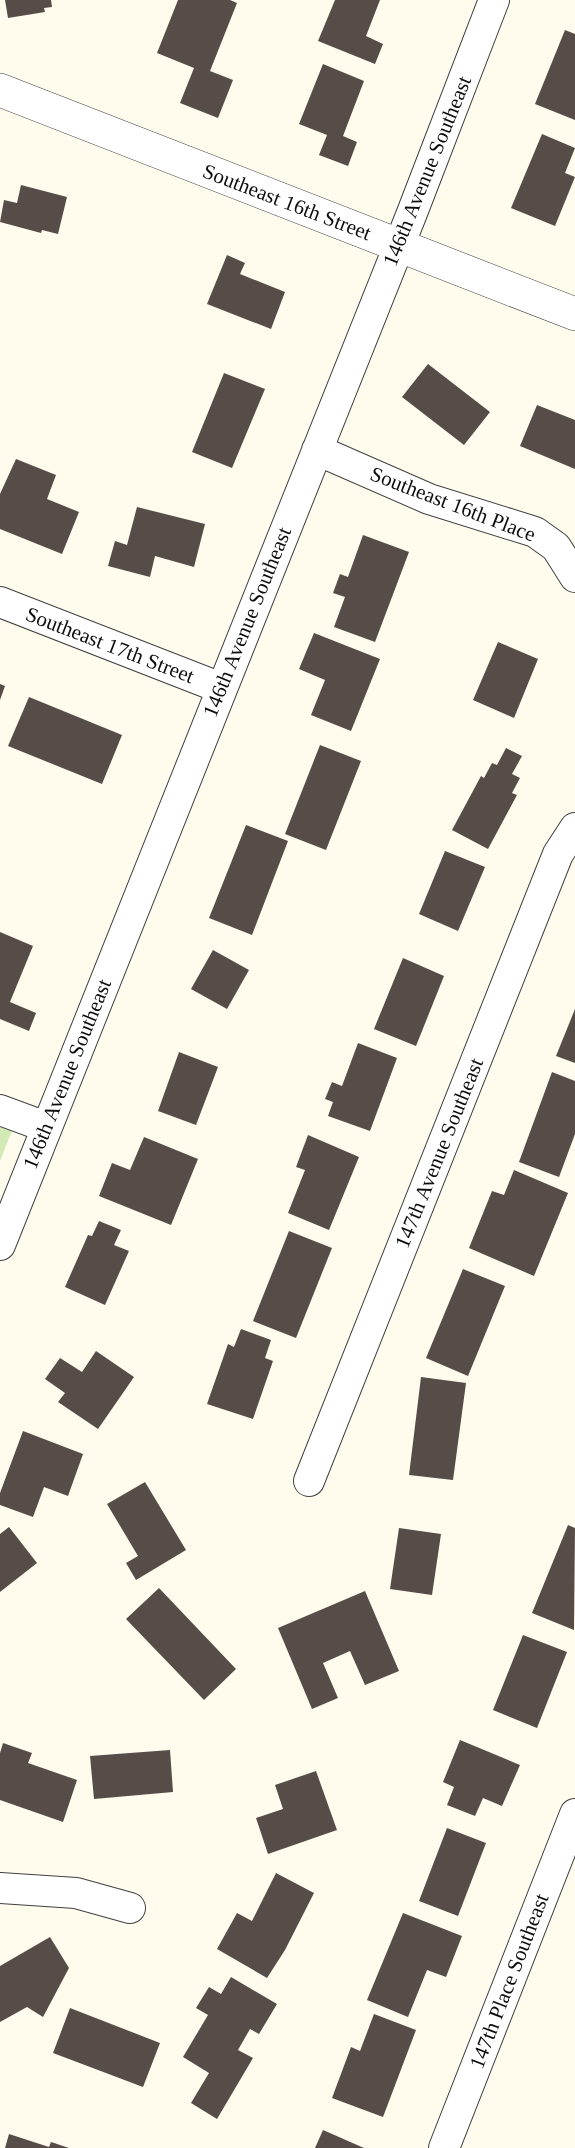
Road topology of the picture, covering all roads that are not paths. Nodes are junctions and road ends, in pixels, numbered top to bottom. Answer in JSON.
{"nodes":[{"id":1,"x":494,"y":0,"type":"edge"},
{"id":2,"x":0,"y":90,"type":"edge"},
{"id":3,"x":398,"y":245,"type":"junction"},
{"id":4,"x":575,"y":314,"type":"edge"},
{"id":5,"x":317,"y":450,"type":"junction"},
{"id":6,"x":575,"y":577,"type":"edge"},
{"id":7,"x":0,"y":602,"type":"edge"},
{"id":8,"x":221,"y":688,"type":"junction"},
{"id":9,"x":575,"y":828,"type":"edge"},
{"id":10,"x":0,"y":1110,"type":"edge"},
{"id":11,"x":46,"y":1127,"type":"junction"},
{"id":12,"x":0,"y":1245,"type":"edge"},
{"id":13,"x":309,"y":1481,"type":"dead end"},
{"id":14,"x":575,"y":1814,"type":"edge"},
{"id":15,"x":0,"y":1888,"type":"edge"},
{"id":16,"x":130,"y":1908,"type":"dead end"},
{"id":17,"x":444,"y":2148,"type":"edge"}],
"edges":[{"from":1,"to":3,"type":"street","name":"146th Avenue Southeast"},
{"from":2,"to":3,"type":"street","name":"Southeast 16th Street"},
{"from":3,"to":4,"type":"street","name":"Southeast 16th Street"},
{"from":3,"to":5,"type":"street","name":"146th Avenue Southeast"},
{"from":5,"to":6,"type":"street","name":"Southeast 16th Place"},
{"from":5,"to":8,"type":"street","name":"146th Avenue Southeast"},
{"from":7,"to":8,"type":"street","name":"Southeast 17th Street"},
{"from":8,"to":11,"type":"street","name":"146th Avenue Southeast"},
{"from":9,"to":13,"type":"street","name":"147th Avenue Southeast"},
{"from":10,"to":11,"type":"street"},
{"from":11,"to":12,"type":"street","name":"146th Avenue Southeast"},
{"from":14,"to":17,"type":"street","name":"147th Place Southeast"},
{"from":15,"to":16,"type":"street"}]}
